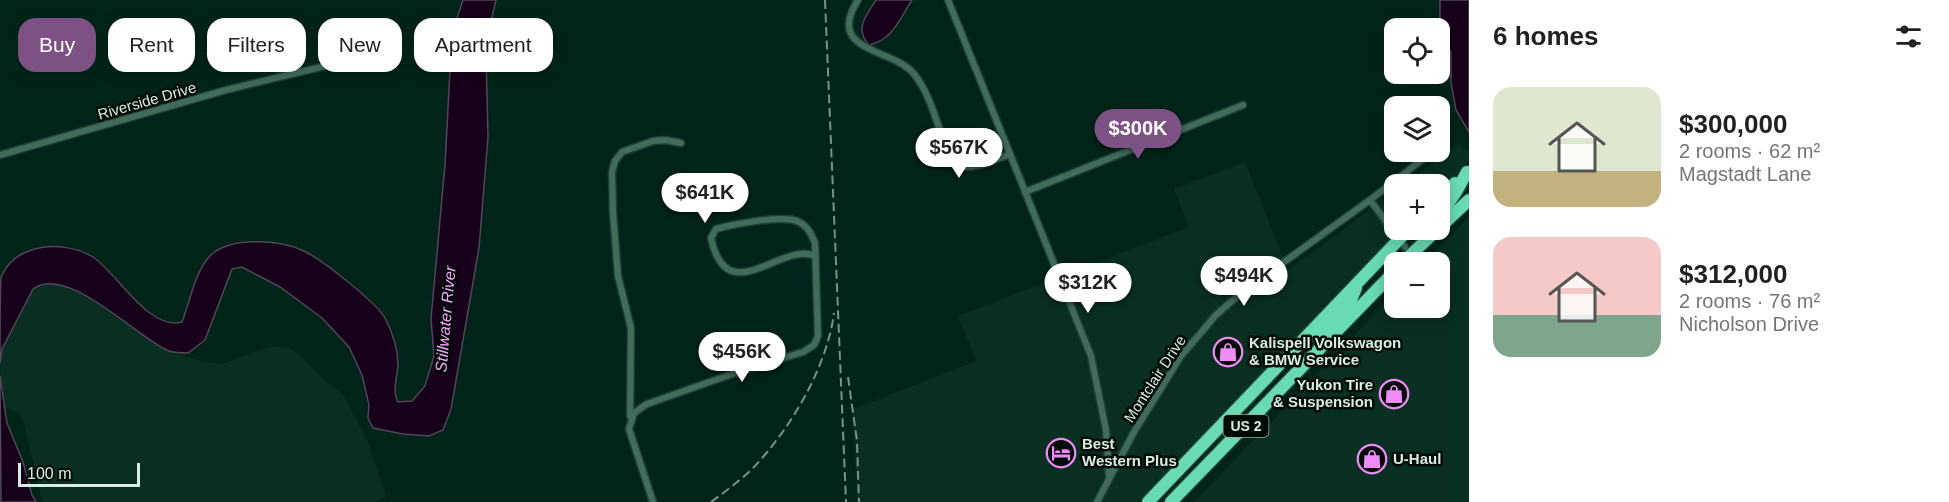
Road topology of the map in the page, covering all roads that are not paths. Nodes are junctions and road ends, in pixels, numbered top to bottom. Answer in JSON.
{"nodes":[{"id":1,"x":858,"y":0,"type":"edge"},
{"id":2,"x":948,"y":0,"type":"edge"},
{"id":3,"x":318,"y":67,"type":"edge"},
{"id":4,"x":1243,"y":105,"type":"dead end"},
{"id":5,"x":681,"y":143,"type":"dead end"},
{"id":6,"x":1010,"y":154,"type":"junction"},
{"id":7,"x":0,"y":155,"type":"edge"},
{"id":8,"x":1419,"y":162,"type":"edge"},
{"id":9,"x":1468,"y":171,"type":"edge"},
{"id":10,"x":1450,"y":188,"type":"edge"},
{"id":11,"x":1025,"y":192,"type":"junction"},
{"id":12,"x":1370,"y":200,"type":"junction"},
{"id":13,"x":1469,"y":200,"type":"edge"},
{"id":14,"x":1450,"y":201,"type":"edge"},
{"id":15,"x":1450,"y":218,"type":"edge"},
{"id":16,"x":1419,"y":240,"type":"edge"},
{"id":17,"x":1421,"y":240,"type":"edge"},
{"id":18,"x":1404,"y":251,"type":"edge"},
{"id":19,"x":815,"y":256,"type":"junction"},
{"id":20,"x":1359,"y":281,"type":"junction"},
{"id":21,"x":1384,"y":282,"type":"edge"},
{"id":22,"x":1282,"y":388,"type":"junction"},
{"id":23,"x":629,"y":429,"type":"junction"},
{"id":24,"x":1107,"y":484,"type":"junction"},
{"id":25,"x":653,"y":502,"type":"edge"},
{"id":26,"x":1097,"y":502,"type":"edge"},
{"id":27,"x":1148,"y":502,"type":"edge"},
{"id":28,"x":1171,"y":502,"type":"edge"}],
"edges":[{"from":1,"to":6,"type":"street"},
{"from":2,"to":6,"type":"street"},
{"from":3,"to":7,"type":"street","name":"Riverside Drive"},
{"from":4,"to":11,"type":"street"},
{"from":5,"to":23,"type":"street"},
{"from":6,"to":11,"type":"street"},
{"from":8,"to":12,"type":"street","name":"Montclair Drive"},
{"from":9,"to":10,"type":"highway"},
{"from":9,"to":14,"type":"highway"},
{"from":11,"to":24,"type":"street"},
{"from":12,"to":18,"type":"street"},
{"from":12,"to":24,"type":"street","name":"Montclair Drive"},
{"from":13,"to":15,"type":"highway","number":"US 2"},
{"from":16,"to":18,"type":"highway"},
{"from":17,"to":18,"type":"highway","number":"US 2"},
{"from":18,"to":20,"type":"highway","number":"US 2"},
{"from":19,"to":19,"type":"street"},
{"from":19,"to":23,"type":"street"},
{"from":20,"to":22,"type":"highway"},
{"from":20,"to":27,"type":"highway","number":"US 2"},
{"from":21,"to":22,"type":"highway","number":"US 2"},
{"from":22,"to":28,"type":"highway","number":"US 2"},
{"from":23,"to":25,"type":"street"},
{"from":24,"to":26,"type":"street","name":"Montclair Drive"}]}
